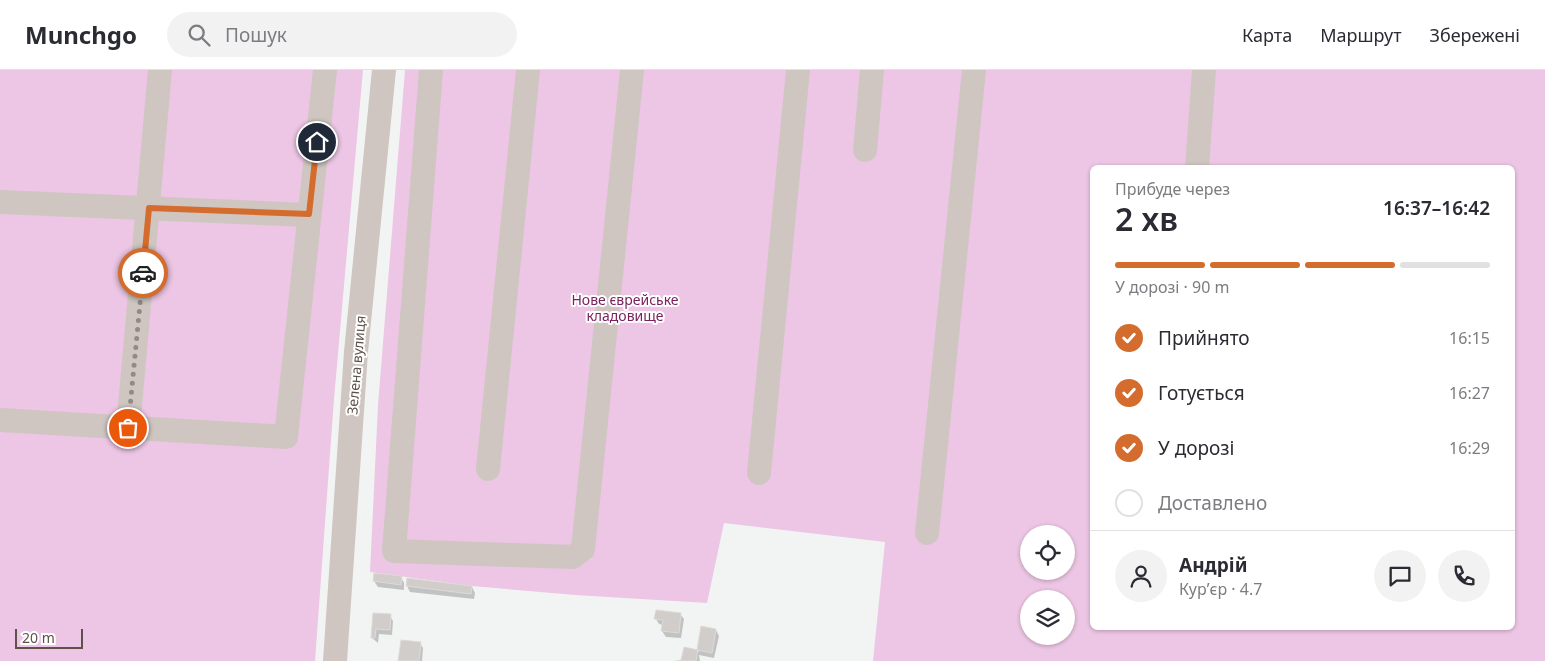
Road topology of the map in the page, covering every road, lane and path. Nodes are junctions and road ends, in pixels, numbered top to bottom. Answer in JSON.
{"nodes":[{"id":1,"x":160,"y":70,"type":"edge"},
{"id":2,"x":325,"y":70,"type":"edge"},
{"id":3,"x":384,"y":70,"type":"edge"},
{"id":4,"x":431,"y":70,"type":"edge"},
{"id":5,"x":528,"y":70,"type":"edge"},
{"id":6,"x":632,"y":70,"type":"edge"},
{"id":7,"x":798,"y":70,"type":"edge"},
{"id":8,"x":872,"y":70,"type":"edge"},
{"id":9,"x":974,"y":70,"type":"edge"},
{"id":10,"x":1204,"y":70,"type":"edge"},
{"id":11,"x":865,"y":150,"type":"dead end"},
{"id":12,"x":1197,"y":165,"type":"edge"},
{"id":13,"x":0,"y":202,"type":"edge"},
{"id":14,"x":149,"y":208,"type":"junction"},
{"id":15,"x":309,"y":214,"type":"junction"},
{"id":16,"x":0,"y":420,"type":"edge"},
{"id":17,"x":128,"y":428,"type":"junction"},
{"id":18,"x":488,"y":469,"type":"dead end"},
{"id":19,"x":759,"y":474,"type":"dead end"},
{"id":20,"x":927,"y":534,"type":"dead end"},
{"id":21,"x":335,"y":661,"type":"edge"}],
"edges":[{"from":1,"to":14,"type":"street"},
{"from":2,"to":15,"type":"street"},
{"from":3,"to":21,"type":"street","name":"Зелена вулиця"},
{"from":4,"to":6,"type":"street"},
{"from":5,"to":18,"type":"street"},
{"from":7,"to":19,"type":"street"},
{"from":8,"to":11,"type":"street"},
{"from":9,"to":20,"type":"street"},
{"from":10,"to":12,"type":"street"},
{"from":13,"to":14,"type":"street"},
{"from":14,"to":15,"type":"street"},
{"from":14,"to":17,"type":"street"},
{"from":15,"to":17,"type":"street"},
{"from":16,"to":17,"type":"street"}]}
